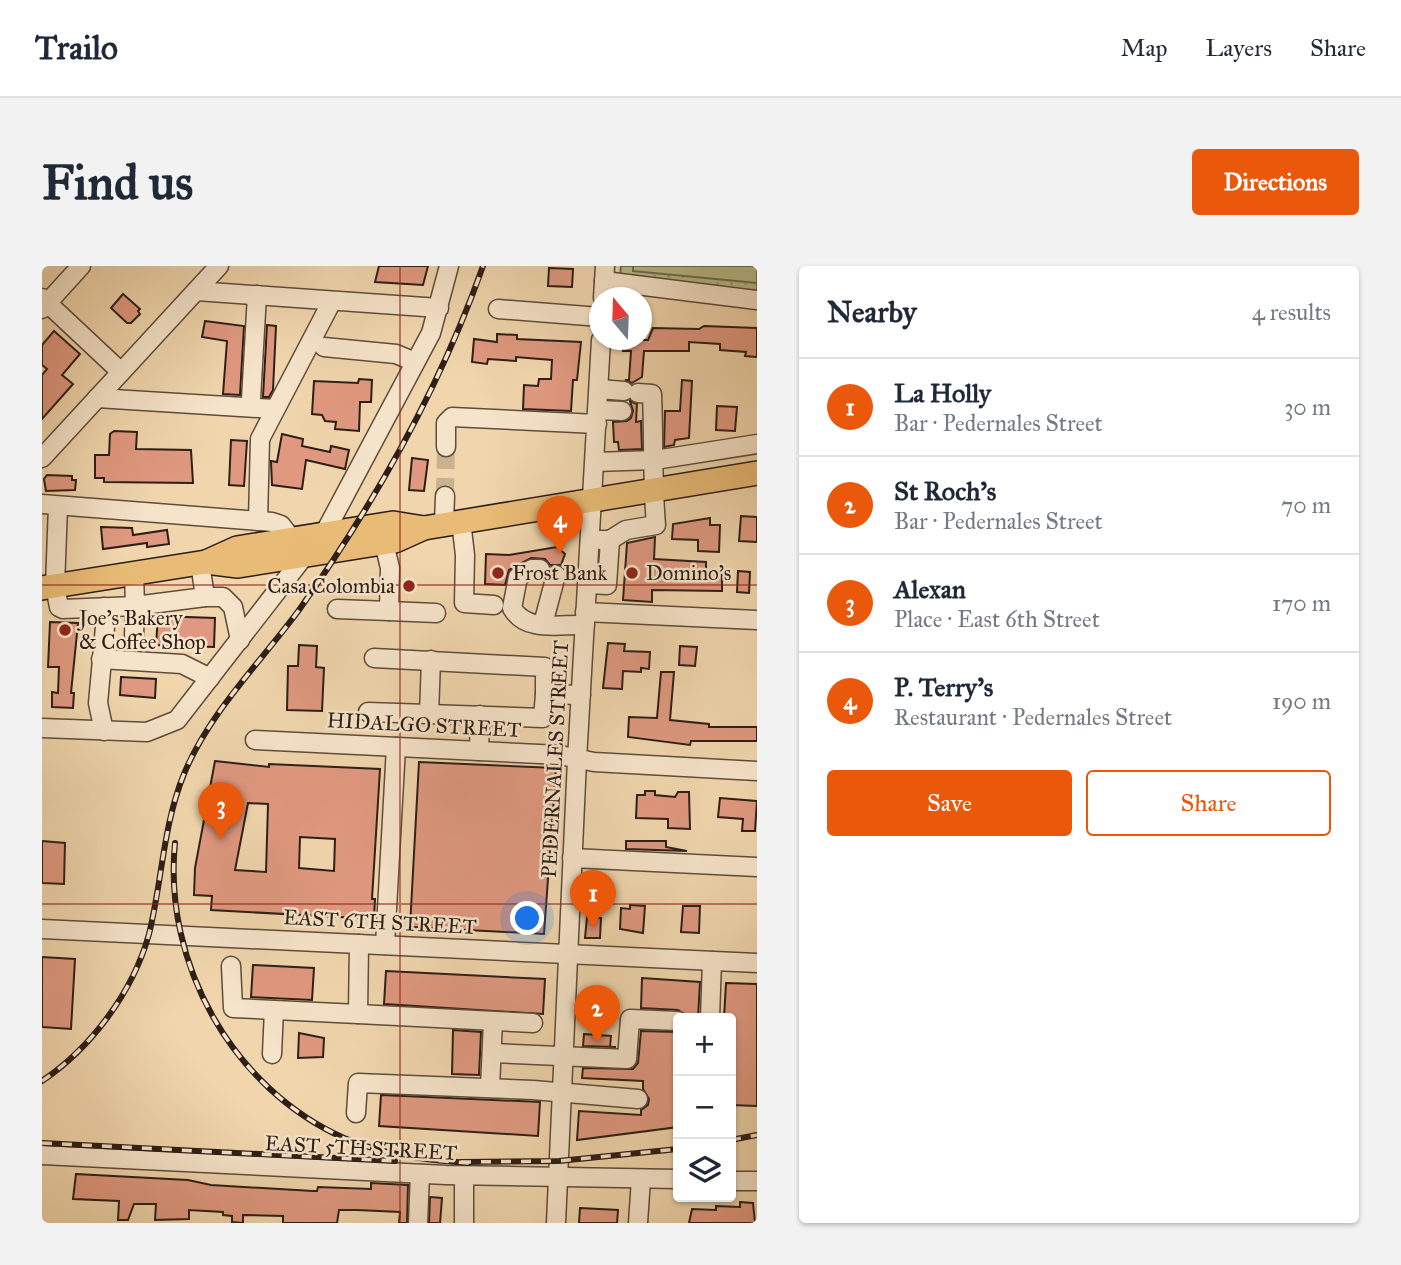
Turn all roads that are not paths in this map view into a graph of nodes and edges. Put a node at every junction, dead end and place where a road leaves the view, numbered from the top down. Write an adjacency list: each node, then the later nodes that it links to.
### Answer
1 (81, 266): 9 (street)
2 (219, 266): 5 (street)
3 (449, 266): 10 (street)
4 (604, 281): 7 (street)
5 (196, 291): 6 (street); 16 (street)
6 (257, 295): 8 (street); 19 (street)
7 (757, 300)
8 (332, 301): 10 (street); 20 (street)
9 (44, 303): 16 (street)
10 (439, 308): 15 (street)
11 (498, 309): 12 (street)
12 (589, 316)
13 (324, 347): 15 (street)
14 (600, 350): 17 (street, PEDERNALES STREET)
15 (415, 362): 37 (street)
16 (121, 372): 18 (street)
17 (598, 389): 21 (street); 22 (street, PEDERNALES STREET)
18 (97, 398): 20 (street); 26 (street)
19 (251, 399)
20 (274, 409): 35 (street)
21 (637, 411): 22 (street); 27 (street)
22 (597, 417): 24 (street); 28 (street, PEDERNALES STREET)
23 (755, 445): 25 (street); 29 (street)
24 (446, 447)
25 (685, 456): 27 (street); 30 (street)
26 (42, 458)
27 (655, 460): 28 (street); 31 (street)
28 (595, 463): 33 (street, PEDERNALES STREET)
29 (757, 473): 30 (main road)
30 (689, 484): 31 (main road)
31 (654, 489): 33 (main road); 39 (street)
32 (445, 496): 36 (street)
33 (593, 499): 36 (main road); 38 (street, PEDERNALES STREET)
34 (50, 505): 35 (street); 46 (street)
35 (258, 521): 41 (street)
36 (443, 524): 37 (main road); 40 (main road); 48 (street)
37 (324, 534): 41 (main road)
38 (591, 539): 39 (street); 45 (street, PEDERNALES STREET)
39 (610, 540): 45 (street)
40 (384, 543): 41 (main road); 52 (street)
41 (299, 547): 42 (main road); 58 (street)
42 (203, 562): 43 (main road); 47 (street)
43 (134, 573): 46 (main road); 49 (street)
44 (549, 574): 45 (street); 56 (street); 56 (street)
45 (588, 581): 54 (street, PEDERNALES STREET)
46 (49, 587): 50 (street)
47 (205, 597): 49 (street); 58 (street)
48 (494, 605)
49 (135, 606): 50 (street); 57 (street)
50 (104, 607): 60 (street)
51 (337, 609): 52 (street)
52 (389, 611): 53 (street)
53 (436, 613)
54 (585, 618): 55 (street); 56 (street); 64 (street, PEDERNALES STREET)
55 (757, 620)
56 (538, 625)
57 (134, 635)
58 (240, 640): 62 (street)
59 (374, 658): 61 (street)
60 (101, 659): 62 (street); 69 (street)
61 (431, 660): 63 (street); 66 (street)
62 (210, 678): 69 (street)
63 (545, 694): 64 (street); 67 (street)
64 (580, 695): 73 (street, PEDERNALES STREET)
65 (368, 712): 66 (street)
66 (429, 714): 67 (street)
67 (480, 715): 72 (street)
68 (42, 728): 69 (street)
69 (104, 731)
70 (255, 740): 71 (street, HIDALGO STREET)
71 (396, 747): 72 (street, HIDALGO STREET); 79 (street)
72 (479, 751): 73 (street, HIDALGO STREET)
73 (577, 760): 74 (street, HIDALGO STREET); 75 (street, PEDERNALES STREET)
74 (757, 771)
75 (572, 858): 76 (street); 80 (street, PEDERNALES STREET)
76 (757, 867)
77 (42, 929): 78 (street, EAST 6TH STREET)
78 (359, 944): 79 (street, EAST 6TH STREET); 86 (street)
79 (385, 945): 80 (street, EAST 6TH STREET)
80 (568, 954): 81 (street, EAST 6TH STREET); 92 (street, PEDERNALES STREET)
81 (712, 961): 82 (street, EAST 6TH STREET); 85 (street)
82 (757, 963)
83 (231, 966): 84 (street)
84 (274, 1010): 86 (street); 91 (street)
85 (710, 1013)
86 (358, 1014): 87 (street)
87 (493, 1021): 89 (street); 90 (street)
88 (673, 1021): 92 (street)
89 (533, 1023)
90 (492, 1053): 92 (street); 93 (street)
91 (272, 1054)
92 (564, 1057): 94 (street, PEDERNALES STREET)
93 (490, 1088): 94 (street); 96 (street)
94 (563, 1092): 95 (street); 100 (street, PEDERNALES STREET)
95 (638, 1099)
96 (356, 1114)
97 (42, 1155): 98 (street, EAST 5TH STREET)
98 (420, 1174): 99 (street, EAST 5TH STREET); 105 (street)
99 (464, 1176): 100 (street, EAST 5TH STREET); 106 (street)
100 (558, 1179): 101 (street, EAST 5TH STREET); 107 (street, PEDERNALES STREET)
101 (641, 1179): 102 (street, EAST 5TH STREET); 108 (street)
102 (673, 1180)
103 (736, 1181): 104 (street)
104 (757, 1181)
105 (418, 1223)
106 (464, 1223)
107 (556, 1223)
108 (638, 1223)

